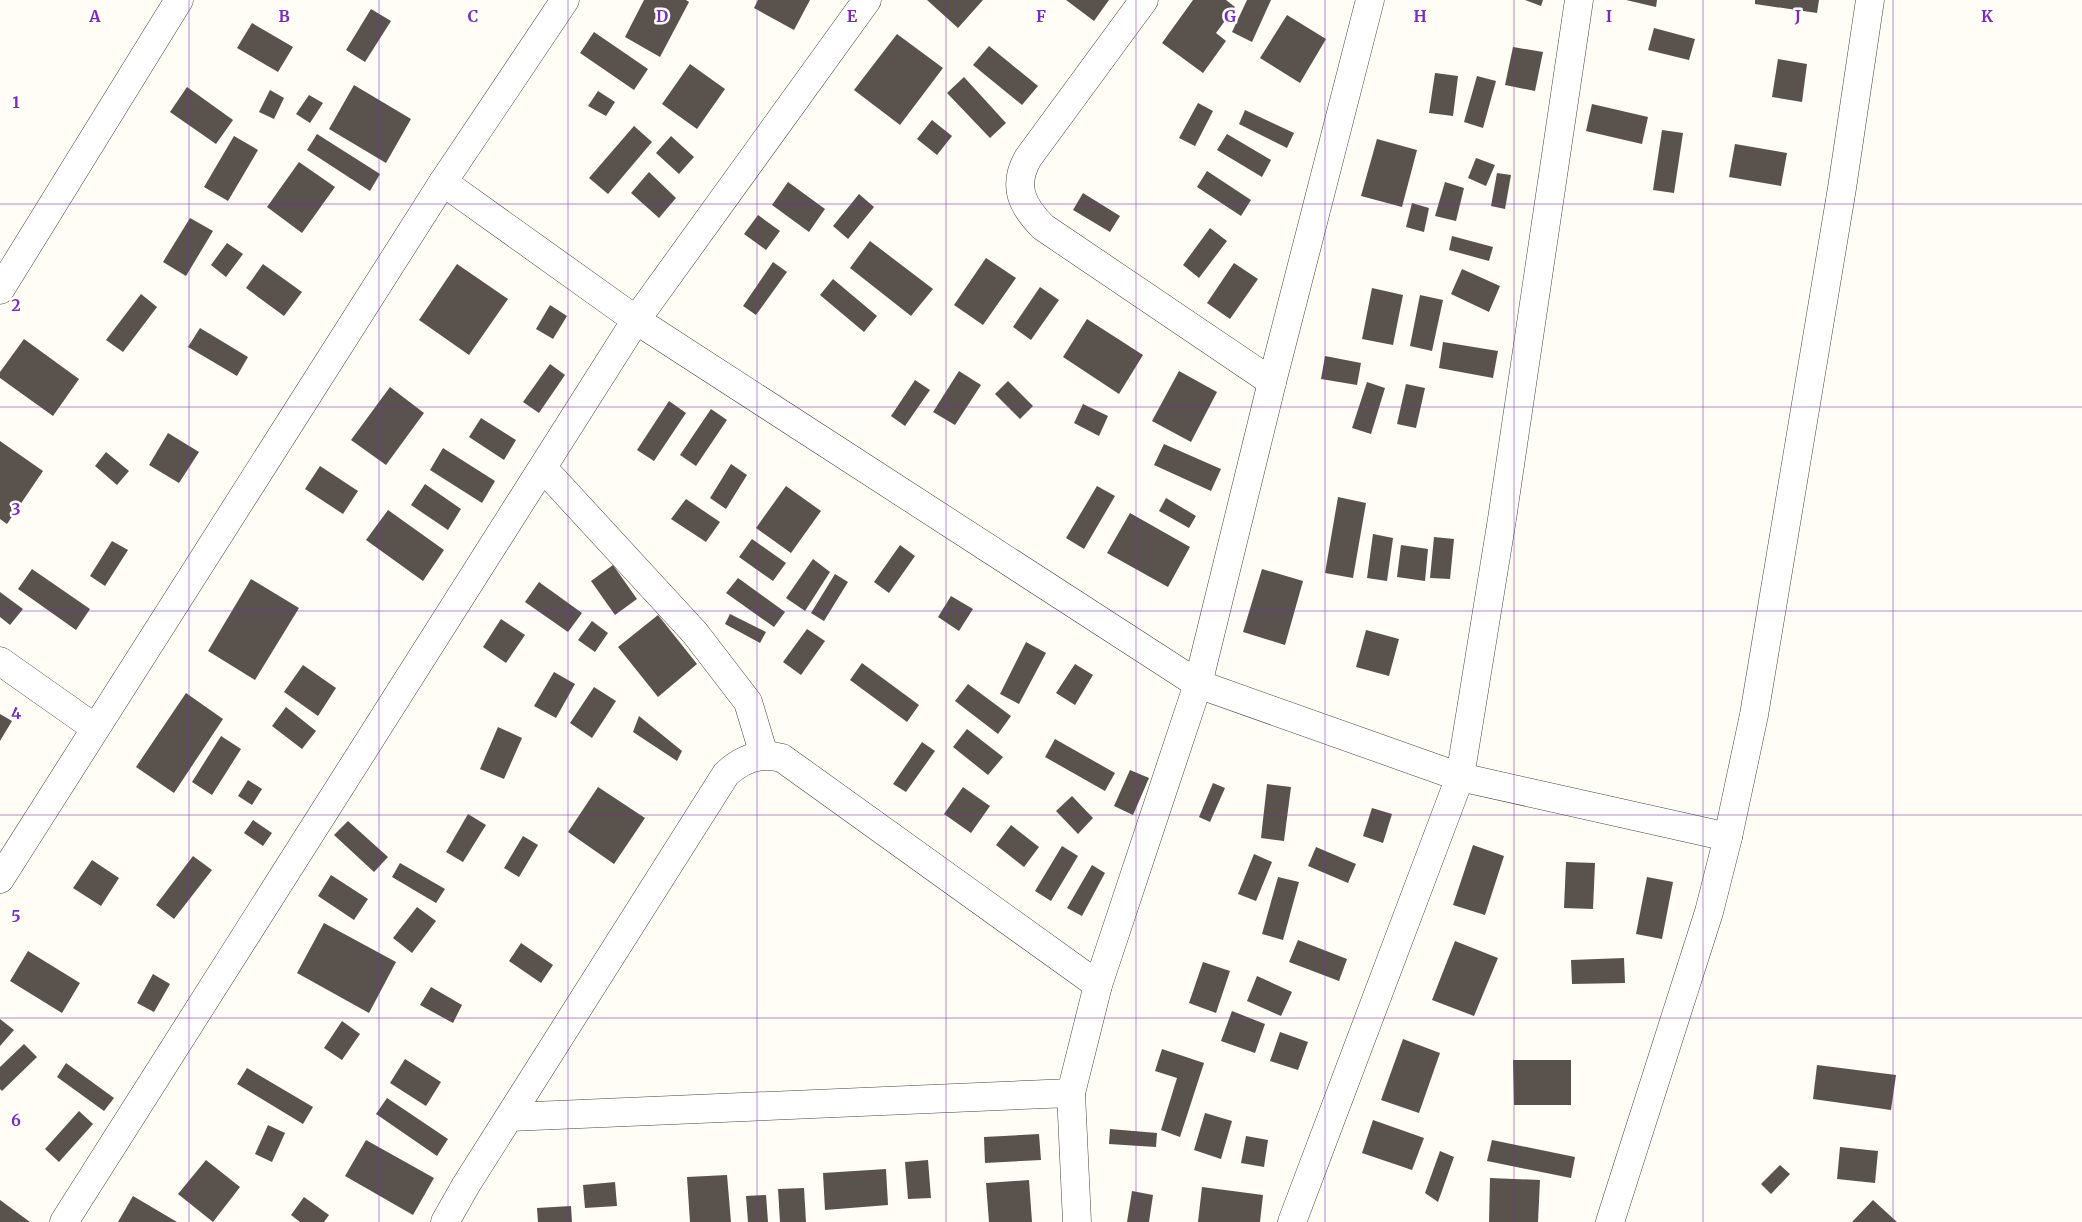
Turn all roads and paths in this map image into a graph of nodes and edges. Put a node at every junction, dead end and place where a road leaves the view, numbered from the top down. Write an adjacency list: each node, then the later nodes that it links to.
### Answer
1 (179, 0): 9 (street)
2 (565, 0): 8 (street)
3 (867, 0): 10 (street)
4 (1144, 0): 11 (street)
5 (1370, 0): 11 (street)
6 (1579, 0): 17 (street)
7 (1870, 0): 18 (street)
8 (443, 182): 10 (street); 15 (street)
9 (0, 290)
10 (636, 320): 12 (street); 14 (street)
11 (1272, 382): 14 (street)
12 (543, 468): 16 (street); 23 (street)
13 (0, 661): 15 (street)
14 (1198, 684): 17 (street); 20 (street)
15 (96, 728): 19 (street)
16 (764, 755): 20 (street); 22 (street)
17 (1460, 777): 18 (street); 26 (street)
18 (1728, 837): 27 (street)
19 (0, 879)
20 (1098, 985): 21 (street)
21 (1071, 1093): 22 (street); 25 (street)
22 (510, 1118): 24 (street)
23 (64, 1222)
24 (445, 1222)
25 (1077, 1222)
26 (1292, 1222)
27 (1610, 1222)

